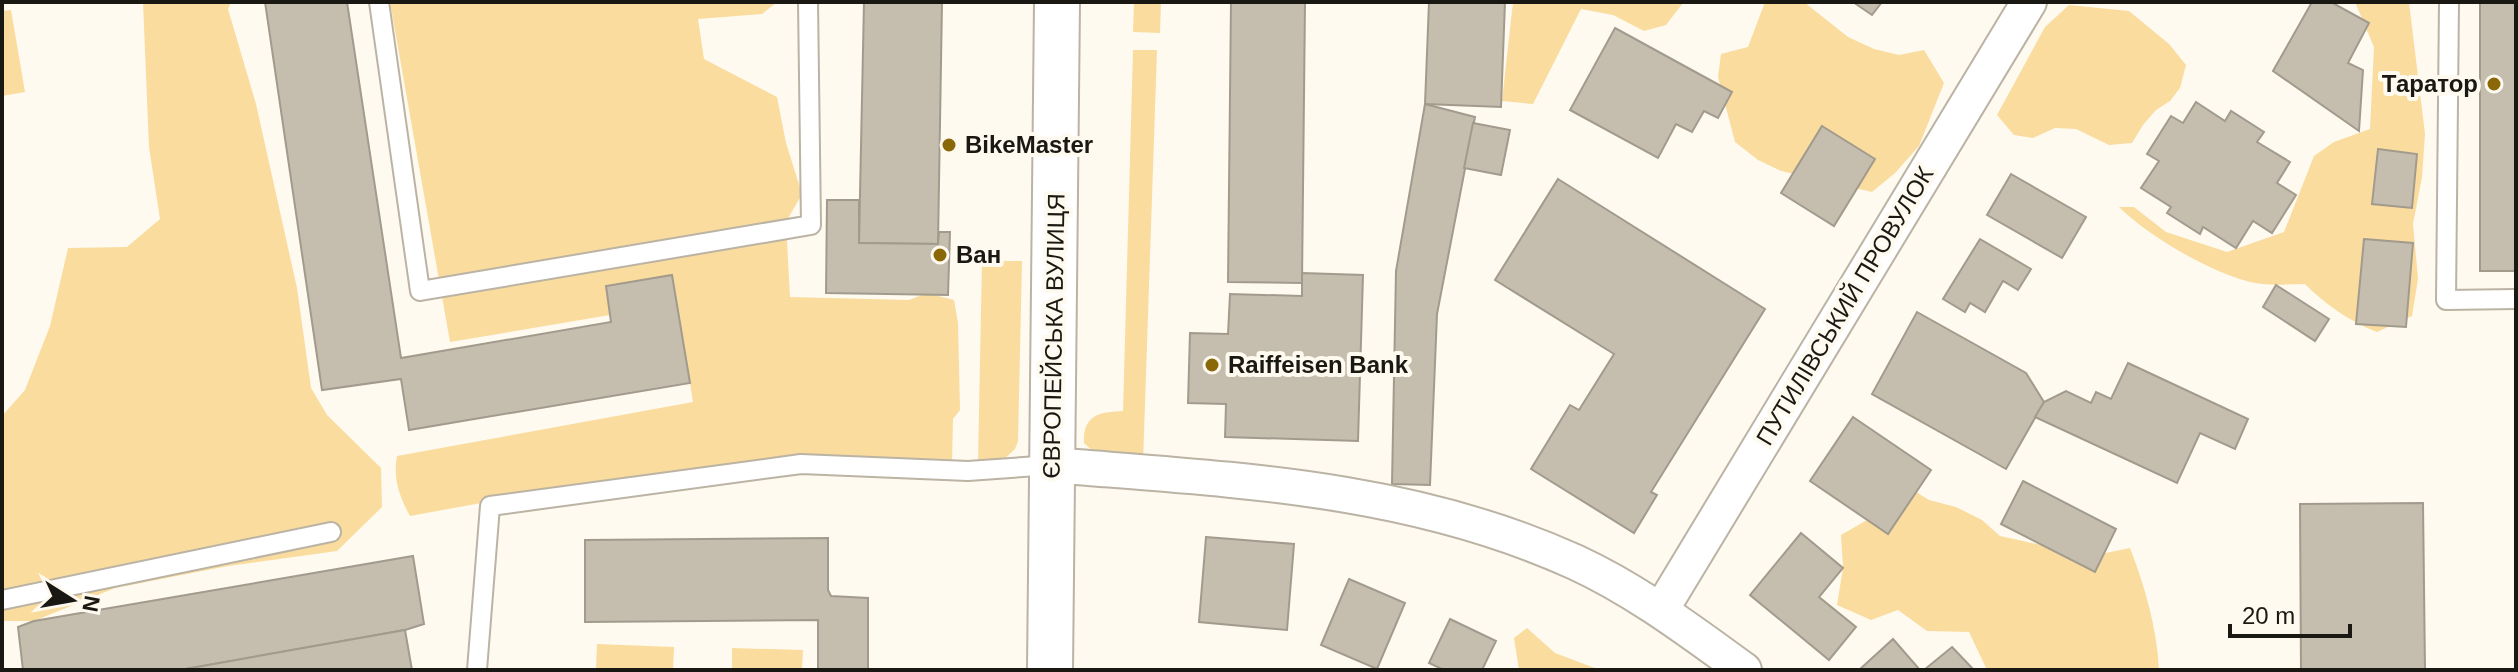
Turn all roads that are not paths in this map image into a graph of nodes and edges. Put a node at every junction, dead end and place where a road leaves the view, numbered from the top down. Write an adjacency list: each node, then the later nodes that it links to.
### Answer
1 (379, 2): 2 (lane)
2 (808, 2)
3 (1057, 2): 7 (main road, ЄВРОПЕЙСЬКА ВУЛИЦЯ)
4 (2029, 2): 10 (street, ПУТИЛІВСЬКИЙ ПРОВУЛОК)
5 (2449, 2): 6 (lane)
6 (2516, 299)
7 (1052, 465): 10 (street); 11 (lane); 12 (main road, ЄВРОПЕЙСЬКА ВУЛИЦЯ)
8 (331, 532): 9 (lane)
9 (2, 600)
10 (1661, 610): 13 (street)
11 (477, 670)
12 (1050, 670)
13 (1744, 670)

